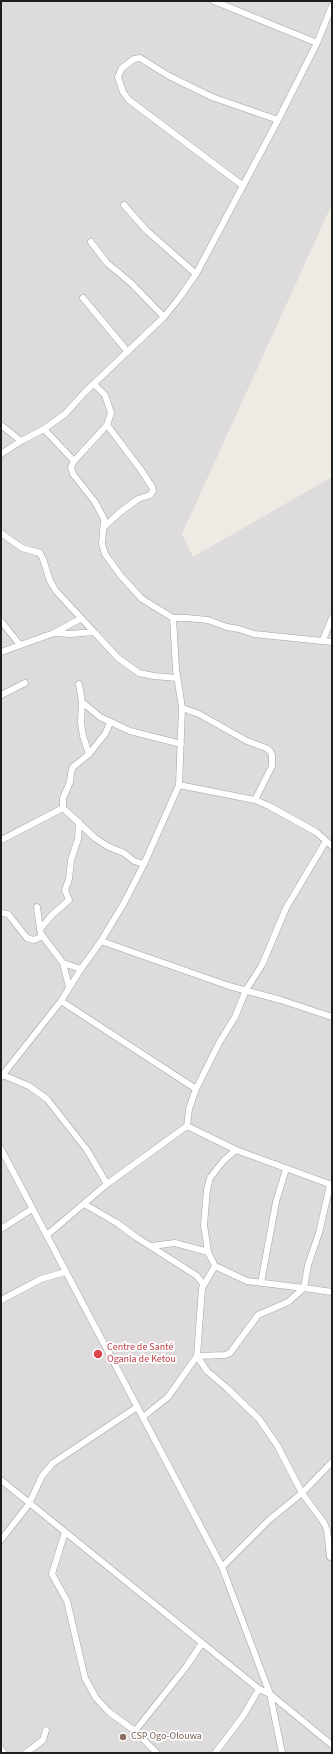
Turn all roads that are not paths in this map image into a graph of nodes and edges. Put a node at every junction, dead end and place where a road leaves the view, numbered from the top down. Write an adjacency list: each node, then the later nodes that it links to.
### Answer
1 (214, 1): 3 (street)
2 (332, 6): 3 (street)
3 (317, 42): 4 (street)
4 (278, 120): 5 (street); 5 (street)
5 (242, 185): 8 (street)
6 (124, 205): 8 (street)
7 (91, 242): 10 (street)
8 (196, 274): 10 (street)
9 (83, 298): 11 (street)
10 (164, 317): 11 (street)
11 (128, 352): 12 (street)
12 (94, 384): 14 (street); 15 (street)
13 (1, 425): 16 (street)
14 (107, 425): 18 (street); 19 (street)
15 (44, 429): 16 (street); 18 (street)
16 (21, 441): 17 (street)
17 (1, 454)
18 (74, 461): 19 (street)
19 (104, 527): 21 (street)
20 (1, 533): 23 (street)
21 (173, 618): 27 (street); 31 (street)
22 (332, 618): 27 (street)
23 (80, 619): 25 (street); 26 (street)
24 (1, 621): 29 (street)
25 (94, 632): 26 (street); 31 (street)
26 (54, 634): 29 (street)
27 (323, 640): 28 (street)
28 (332, 642)
29 (20, 645): 30 (street)
30 (1, 652)
31 (177, 678): 36 (street)
32 (25, 683): 34 (street)
33 (79, 684): 35 (street)
34 (1, 695)
35 (82, 702): 37 (street); 39 (street)
36 (182, 708): 38 (street); 41 (street)
37 (110, 723): 38 (street); 39 (street)
38 (181, 744): 40 (street)
39 (89, 754): 42 (street)
40 (178, 785): 41 (street); 47 (street)
41 (256, 800): 45 (street)
42 (63, 808): 43 (street); 44 (street)
43 (79, 822): 47 (street); 50 (street)
44 (1, 840)
45 (326, 841): 46 (street); 56 (street)
46 (332, 846)
47 (144, 864): 52 (street)
48 (37, 907): 50 (street)
49 (1, 913): 51 (street)
50 (40, 929): 51 (street)
51 (43, 936): 53 (street)
52 (101, 941): 54 (street); 56 (street)
53 (63, 963): 54 (street); 55 (street)
54 (80, 968): 55 (street)
55 (68, 987): 57 (street)
56 (246, 990): 58 (street); 60 (street)
57 (61, 1001): 59 (street); 60 (street)
58 (332, 1017)
59 (2, 1076): 65 (street)
60 (196, 1089): 61 (street)
61 (187, 1126): 63 (street); 65 (street)
62 (1, 1149): 68 (street)
63 (236, 1150): 64 (street); 72 (street)
64 (286, 1169): 66 (street); 75 (street)
65 (107, 1184): 67 (street)
66 (331, 1185): 77 (street)
67 (84, 1204): 70 (street); 71 (street)
68 (32, 1209): 69 (street); 70 (street)
69 (1, 1229)
70 (47, 1235): 74 (street)
71 (152, 1246): 72 (street); 76 (street)
72 (208, 1252): 73 (street)
73 (215, 1266): 75 (street); 76 (street)
74 (65, 1272): 79 (street); 81 (street)
75 (261, 1283): 77 (street)
76 (203, 1284): 80 (street)
77 (304, 1288): 78 (street); 80 (street)
78 (332, 1292)
79 (1, 1300)
80 (197, 1356): 82 (street); 85 (street)
81 (137, 1407): 82 (street); 86 (street)
82 (143, 1417): 90 (street)
83 (332, 1462): 85 (street)
84 (1, 1480): 86 (street)
85 (302, 1493): 89 (street); 90 (street)
86 (29, 1504): 87 (street); 88 (street)
87 (65, 1532): 91 (street); 95 (street)
88 (1, 1540)
89 (330, 1557)
90 (222, 1567): 93 (street)
91 (202, 1643): 92 (street); 95 (street)
92 (259, 1689): 93 (street); 101 (street)
93 (270, 1694): 96 (street); 102 (street)
94 (46, 1730): 99 (street)
95 (135, 1731): 100 (street)
96 (332, 1745)
97 (1, 1749): 98 (street)
98 (4, 1753)
99 (26, 1753)
100 (157, 1753)
101 (215, 1753)
102 (282, 1753)

